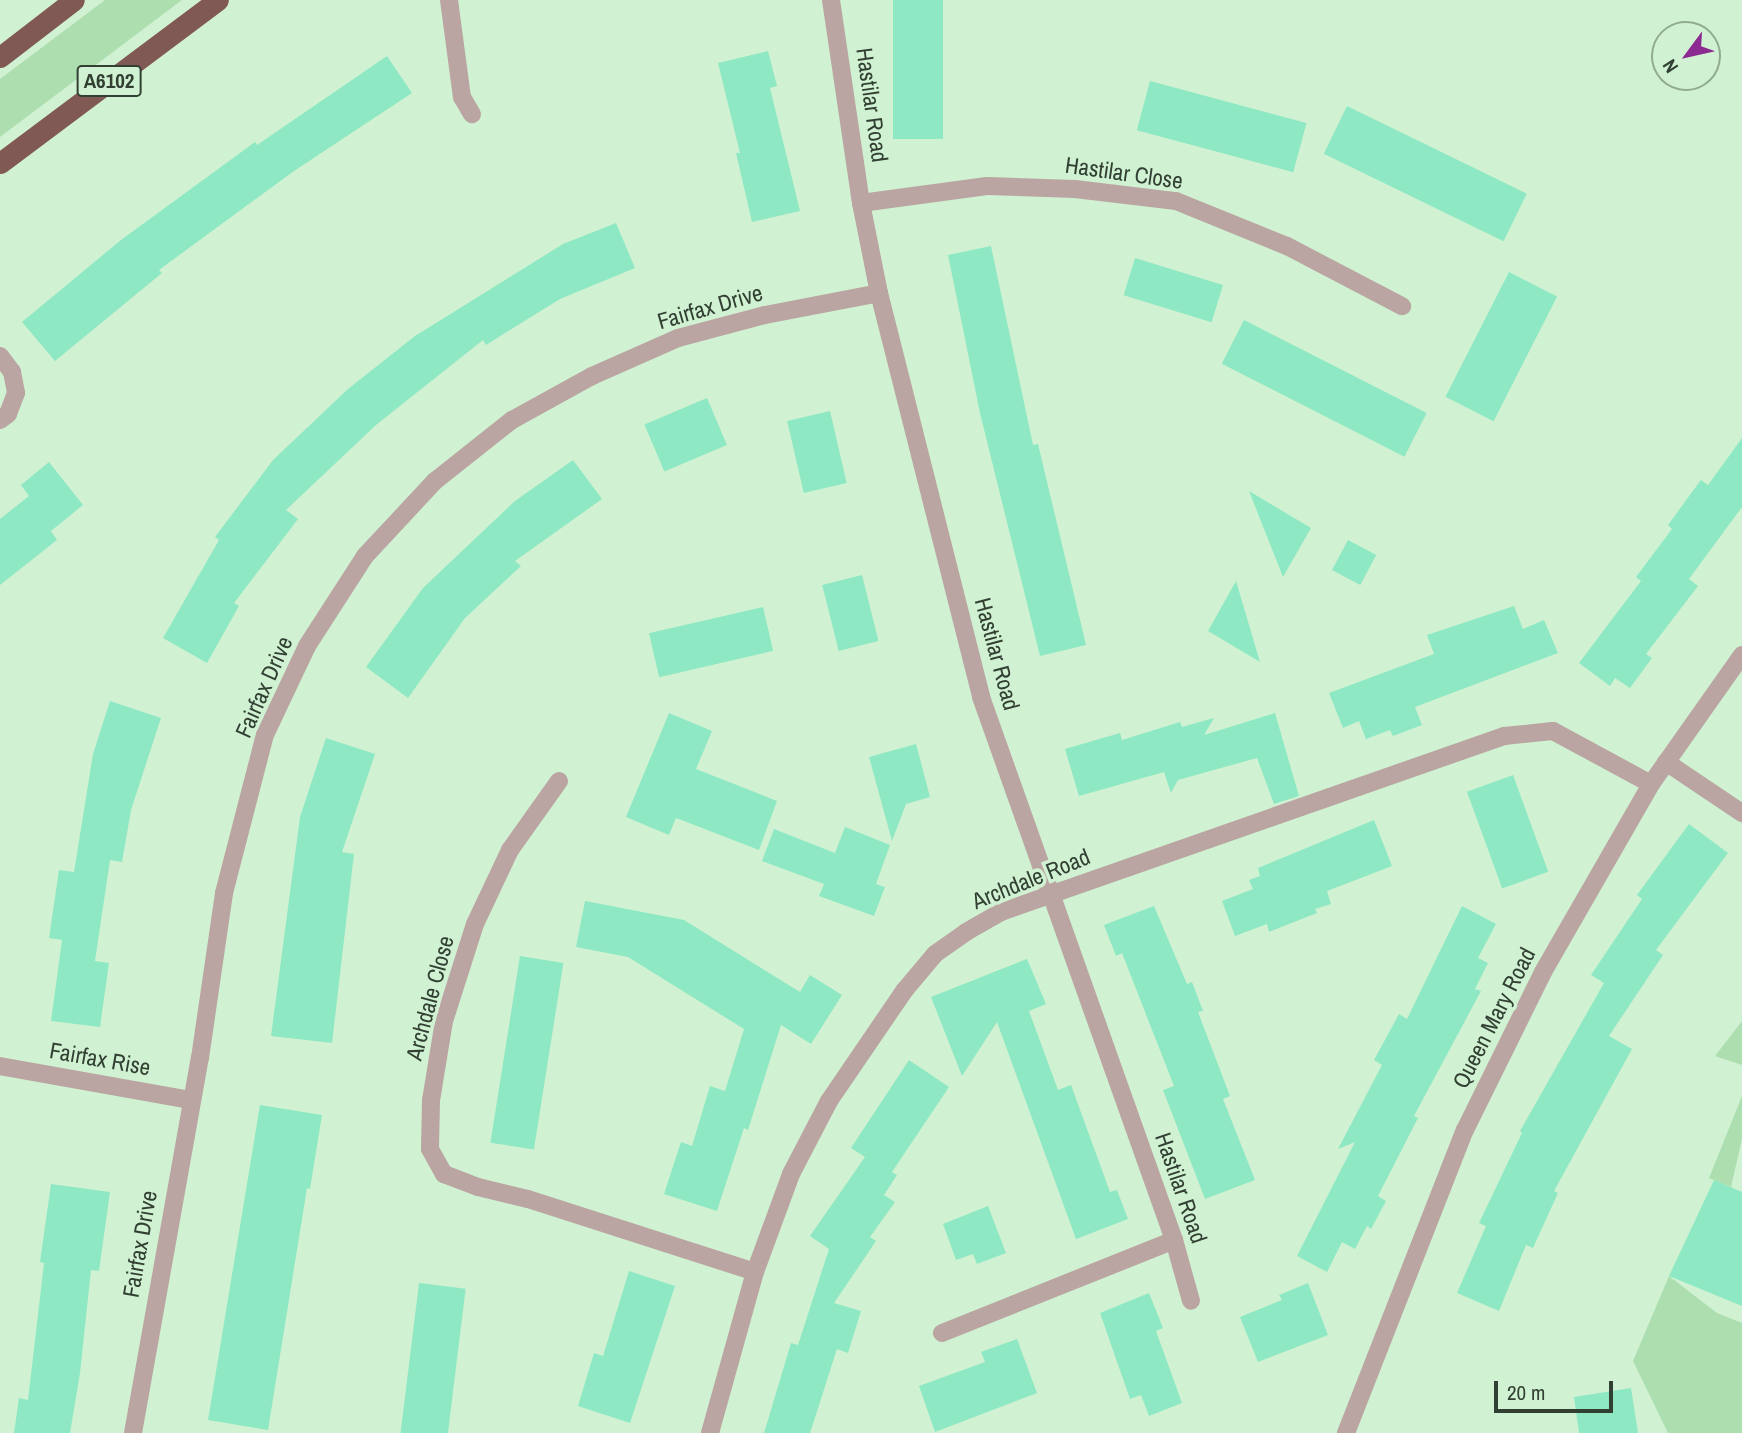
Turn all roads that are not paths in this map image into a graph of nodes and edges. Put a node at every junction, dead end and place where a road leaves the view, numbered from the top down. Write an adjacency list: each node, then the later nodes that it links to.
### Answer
1 (74, 0): 5 (highway)
2 (218, 0): 7 (highway, A6102)
3 (449, 0): 6 (street)
4 (831, 0): 8 (street, Hastilar Road)
5 (0, 57)
6 (471, 114)
7 (0, 163)
8 (861, 203): 9 (street, Hastilar Road); 10 (street, Hastilar Close)
9 (879, 293): 18 (street, Hastilar Road); 20 (street, Fairfax Drive)
10 (1402, 306)
11 (0, 356): 12 (street)
12 (0, 420)
13 (1742, 655): 14 (street, Queen Mary Road)
14 (1666, 762): 16 (street, Queen Mary Road); 17 (street)
15 (559, 781): 22 (street, Archdale Close)
16 (1651, 784): 18 (street, Archdale Road); 27 (street, Queen Mary Road)
17 (1742, 813)
18 (1050, 895): 21 (street, Hastilar Road); 22 (street, Archdale Road)
19 (0, 1066): 20 (street, Fairfax Rise)
20 (191, 1100): 25 (street, Fairfax Drive)
21 (1174, 1240): 23 (street, Hastilar Road); 24 (street)
22 (755, 1272): 26 (street, Archdale Road)
23 (1191, 1301)
24 (942, 1333)
25 (133, 1433)
26 (710, 1433)
27 (1346, 1433)

